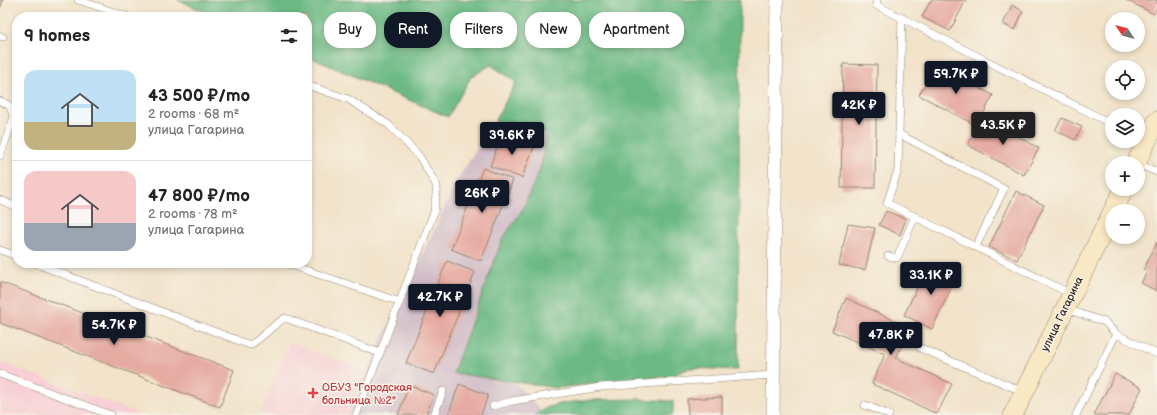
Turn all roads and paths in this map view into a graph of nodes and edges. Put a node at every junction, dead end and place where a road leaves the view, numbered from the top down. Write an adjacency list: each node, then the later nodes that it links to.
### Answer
1 (78, 0): 4 (lane)
2 (777, 0): 34 (street)
3 (877, 0): 5 (lane)
4 (114, 12)
5 (902, 18): 9 (lane); 12 (lane)
6 (312, 87): 28 (lane)
7 (0, 100): 8 (lane)
8 (12, 112)
9 (1105, 120)
10 (1157, 121): 13 (main road)
11 (12, 123): 14 (lane)
12 (899, 134): 19 (lane); 21 (lane)
13 (1145, 136)
14 (0, 156)
15 (1145, 167): 16 (lane)
16 (1157, 172)
17 (0, 200): 18 (lane)
18 (12, 205)
19 (915, 216): 21 (lane); 24 (lane)
20 (1105, 226): 27 (main road, улица Гагарина)
21 (976, 246): 27 (lane)
22 (0, 250): 23 (lane)
23 (12, 254)
24 (888, 256)
25 (47, 268): 31 (lane)
26 (300, 268): 28 (lane)
27 (1069, 301): 29 (lane); 36 (main road, улица Гагарина)
28 (400, 302): 31 (lane)
29 (1116, 334): 32 (lane); 46 (lane)
30 (920, 348): 36 (lane)
31 (380, 353): 41 (lane)
32 (1157, 354)
33 (0, 374): 40 (lane)
34 (773, 376): 38 (lane); 43 (street)
35 (443, 391): 42 (lane)
36 (1024, 392): 45 (main road, улица Гагарина)
37 (865, 405): 39 (lane)
38 (493, 406)
39 (878, 413): 44 (lane)
40 (111, 415)
41 (356, 415)
42 (434, 415)
43 (773, 415)
44 (889, 415)
45 (1013, 415)
46 (1076, 415)

